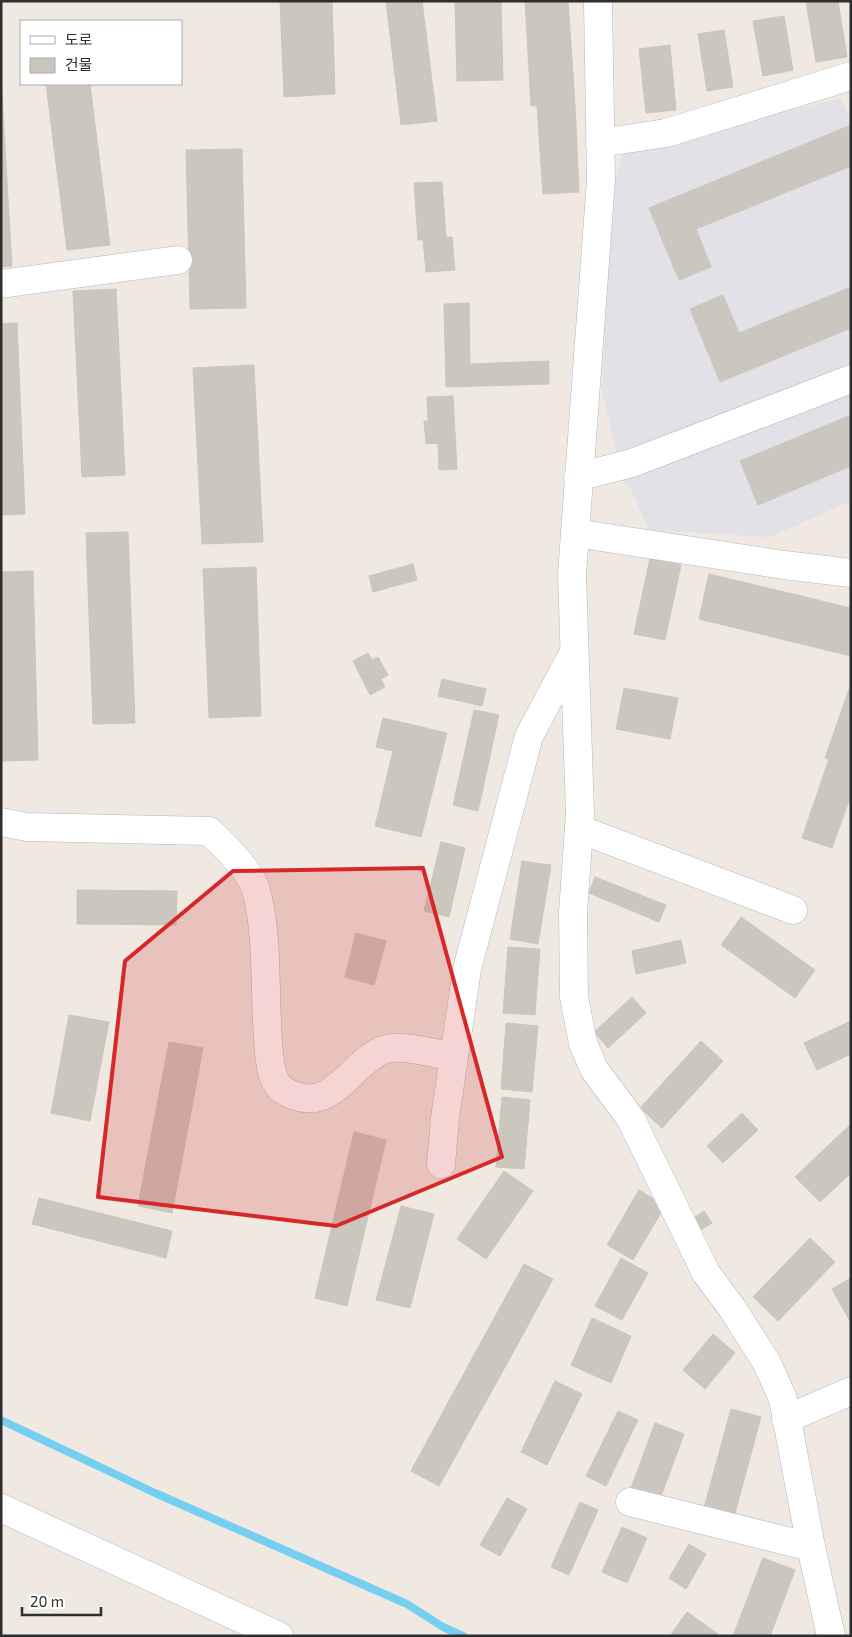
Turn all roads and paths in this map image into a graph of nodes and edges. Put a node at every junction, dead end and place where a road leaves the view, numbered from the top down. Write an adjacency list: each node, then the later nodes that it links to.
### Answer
1 (598, 1): 3 (street)
2 (851, 76): 3 (street)
3 (600, 143): 7 (street)
4 (178, 260): 5 (street)
5 (1, 284)
6 (851, 379): 7 (street)
7 (578, 477): 8 (street)
8 (575, 534): 9 (street); 10 (street)
9 (851, 573)
10 (574, 651): 12 (street); 14 (street)
11 (1, 822): 14 (street)
12 (579, 829): 13 (street); 17 (street)
13 (793, 910)
14 (454, 1057): 15 (street)
15 (441, 1164)
16 (851, 1391): 17 (street)
17 (786, 1419): 20 (street)
18 (630, 1502): 20 (street)
19 (1, 1508): 21 (street)
20 (811, 1547): 22 (street)
21 (278, 1636)
22 (831, 1636)

